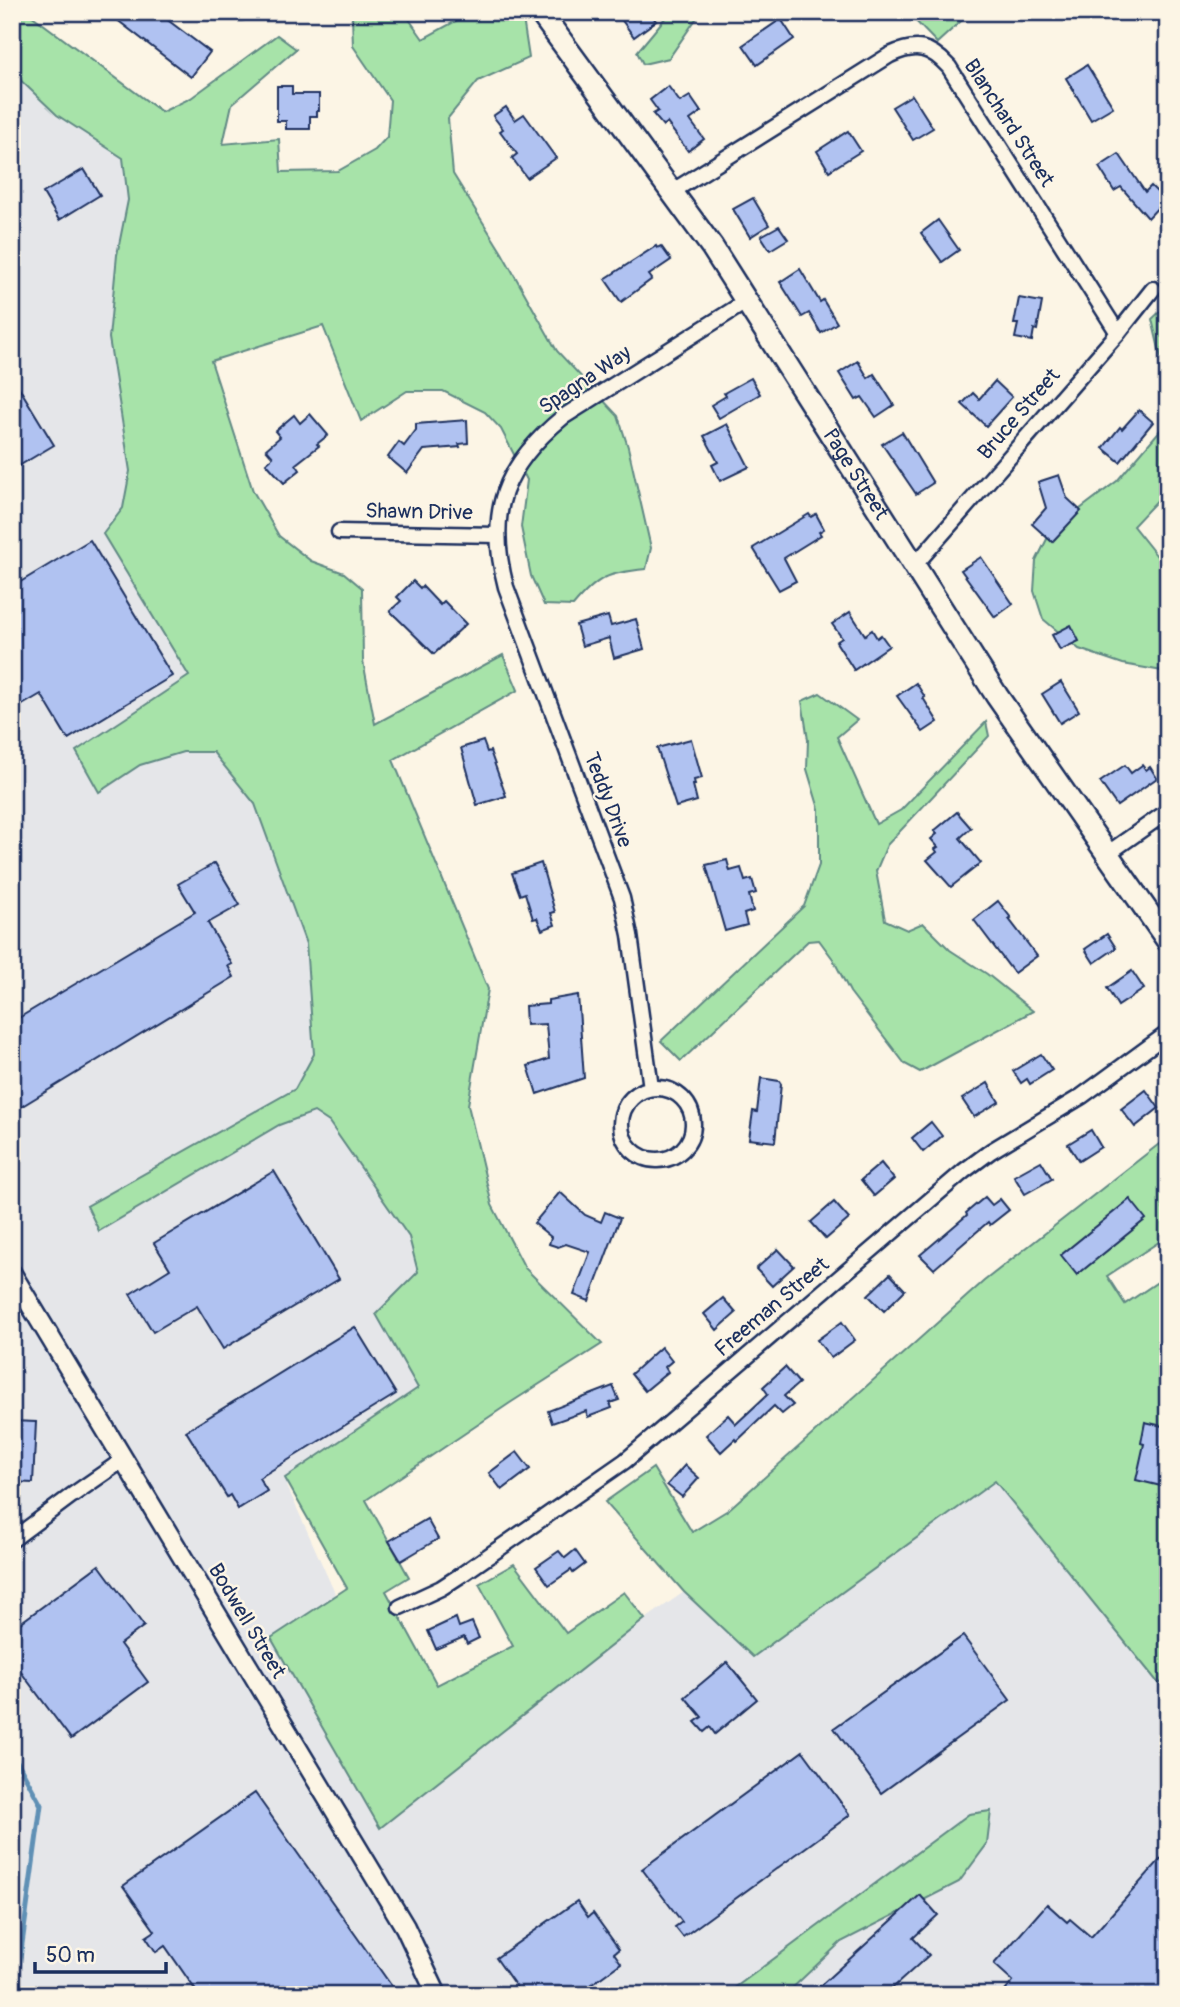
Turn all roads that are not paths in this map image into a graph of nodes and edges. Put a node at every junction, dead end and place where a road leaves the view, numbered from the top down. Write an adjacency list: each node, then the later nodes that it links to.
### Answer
1 (235, 12): 2 (street)
2 (242, 12)
3 (540, 12): 4 (main road, Page Street)
4 (673, 191): 6 (main road, Page Street); 7 (street, Blanchard Street)
5 (1153, 289): 7 (street, Bruce Street)
6 (747, 301): 9 (street, Spagna Way); 10 (main road, Page Street)
7 (1118, 332): 10 (street, Bruce Street)
8 (339, 532): 9 (street, Shawn Drive)
9 (497, 535): 15 (street, Teddy Drive)
10 (915, 565): 12 (main road, Page Street)
11 (1168, 811): 12 (street)
12 (1107, 854): 13 (main road, Page Street)
13 (1168, 941)
14 (1168, 1033): 19 (street, Freeman Street)
15 (651, 1088): 15 (street)
16 (12, 1274): 17 (street, Bodwell Street)
17 (123, 1461): 18 (street); 20 (street, Bodwell Street)
18 (12, 1540)
19 (400, 1607)
20 (437, 1995)

